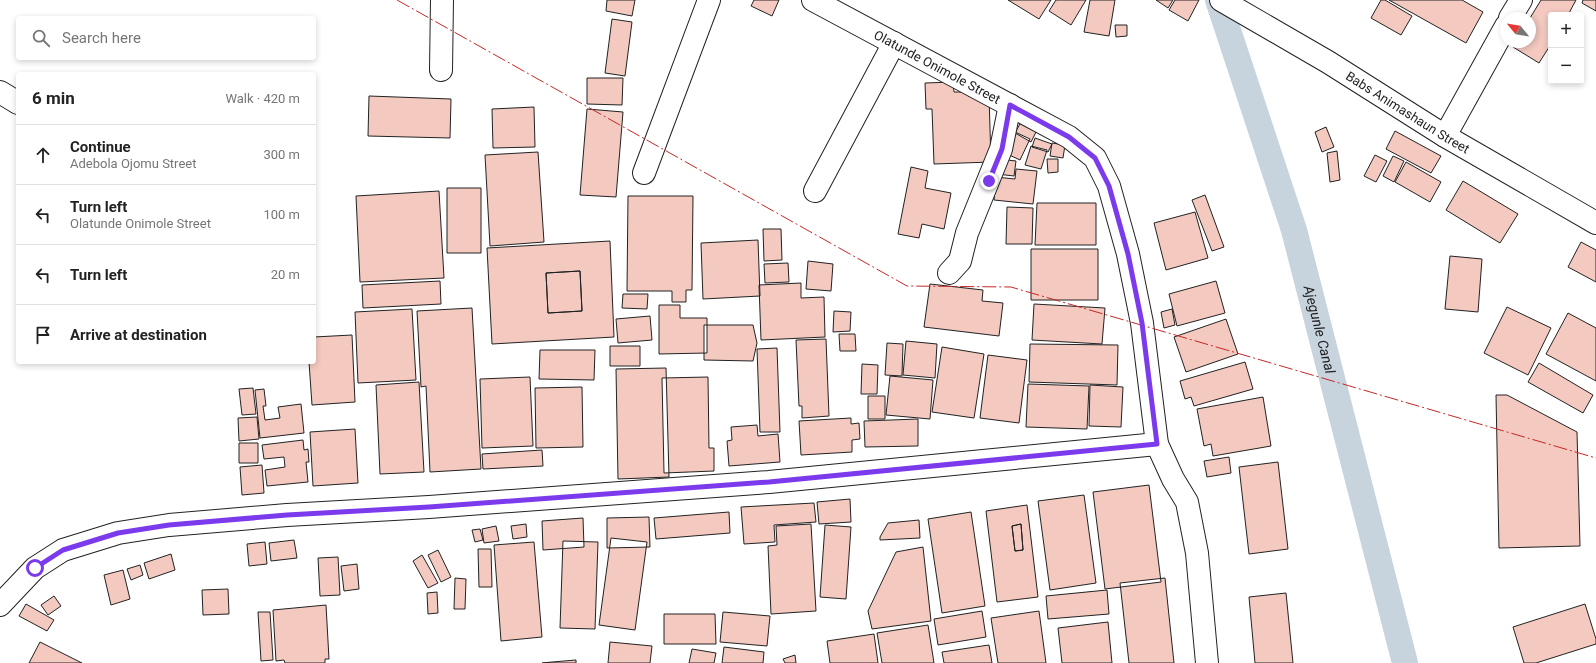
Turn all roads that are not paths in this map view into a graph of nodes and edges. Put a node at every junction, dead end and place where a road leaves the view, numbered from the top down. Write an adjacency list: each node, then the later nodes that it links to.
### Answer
1 (442, 0): 9 (street)
2 (709, 0): 14 (street)
3 (813, 0): 8 (street, Olatunde Onimole Street)
4 (1221, 0): 13 (street, Babs Animashaun Street)
5 (1521, 0): 6 (street)
6 (1514, 12)
7 (1500, 37): 13 (street)
8 (894, 43): 12 (street, Olatunde Onimole Street); 15 (street)
9 (441, 70)
10 (0, 92): 11 (street)
11 (16, 102)
12 (1010, 105): 17 (street); 18 (street, Olatunde Onimole Street)
13 (1445, 136): 16 (street, Babs Animashaun Street)
14 (644, 173)
15 (815, 192)
16 (1596, 223)
17 (949, 273)
18 (1157, 444): 19 (street); 20 (street, Olatunde Onimole Street)
19 (0, 605)
20 (1207, 663)

